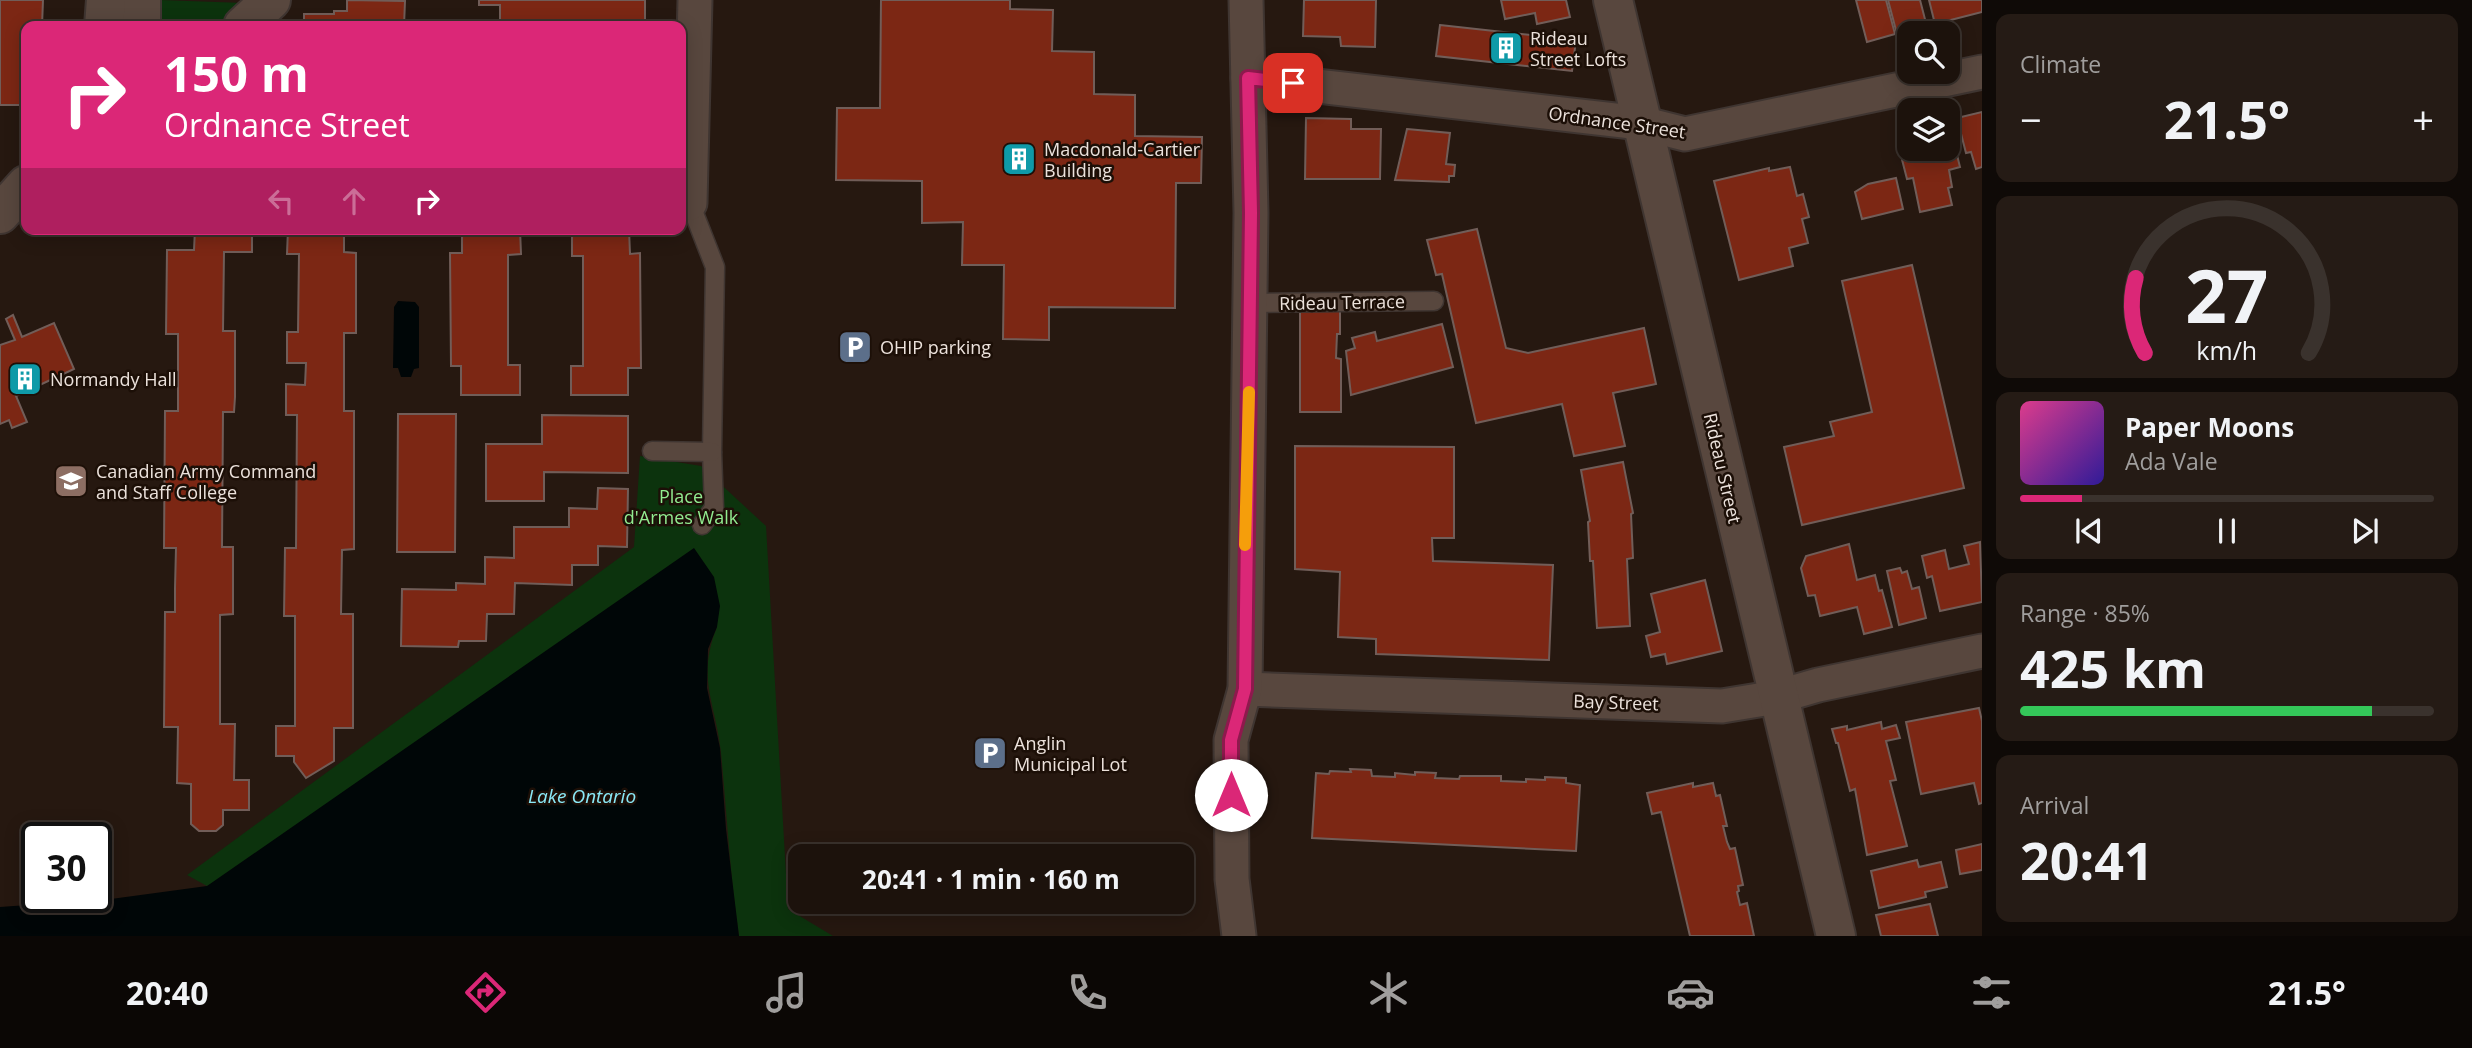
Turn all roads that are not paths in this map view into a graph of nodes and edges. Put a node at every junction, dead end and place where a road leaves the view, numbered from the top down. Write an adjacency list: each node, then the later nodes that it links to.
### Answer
1 (106, 0): 7 (street)
2 (141, 0): 8 (street)
3 (271, 0): 9 (street)
4 (695, 0): 14 (street)
5 (1246, 0): 11 (street)
6 (1613, 0): 12 (street, Rideau Street)
7 (104, 21)
8 (141, 21)
9 (248, 21)
10 (1982, 72): 12 (street, Ordnance Street)
11 (1248, 78): 12 (street, Ordnance Street); 19 (street)
12 (1641, 123): 25 (street, Rideau Street)
13 (21, 191): 15 (street)
14 (690, 203): 21 (lane)
15 (0, 214)
16 (21, 220): 17 (street)
17 (0, 230)
18 (1434, 301): 19 (lane, Rideau Terrace)
19 (1251, 303): 24 (street)
20 (652, 451): 21 (lane)
21 (712, 452): 22 (lane)
22 (702, 525)
23 (1982, 650): 25 (street, Bay Street)
24 (1245, 689): 25 (street, Bay Street); 26 (street)
25 (1777, 696): 27 (street, Rideau Street)
26 (1239, 936)
27 (1836, 936)

